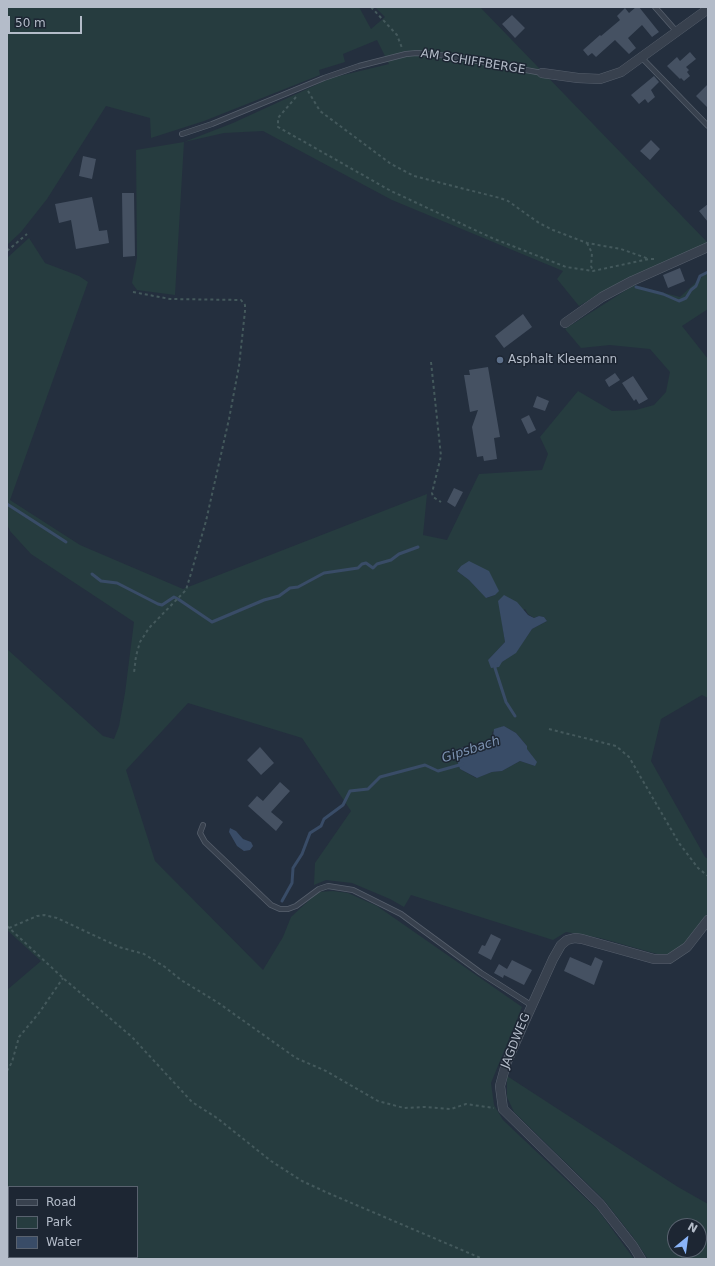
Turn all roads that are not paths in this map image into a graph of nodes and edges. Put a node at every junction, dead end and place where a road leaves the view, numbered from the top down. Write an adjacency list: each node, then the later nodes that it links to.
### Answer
1 (655, 7): 3 (lane)
2 (708, 9): 3 (street, AM SCHIFFBERGE)
3 (677, 32): 4 (street, AM SCHIFFBERGE)
4 (642, 58): 5 (street, AM SCHIFFBERGE); 6 (lane)
5 (542, 73): 7 (lane, AM SCHIFFBERGE)
6 (708, 126)
7 (182, 134)
8 (708, 248): 9 (street)
9 (565, 323)
10 (203, 825): 12 (lane)
11 (708, 920): 12 (street, JAGDWEG)
12 (531, 1006): 13 (street, JAGDWEG)
13 (641, 1259)

